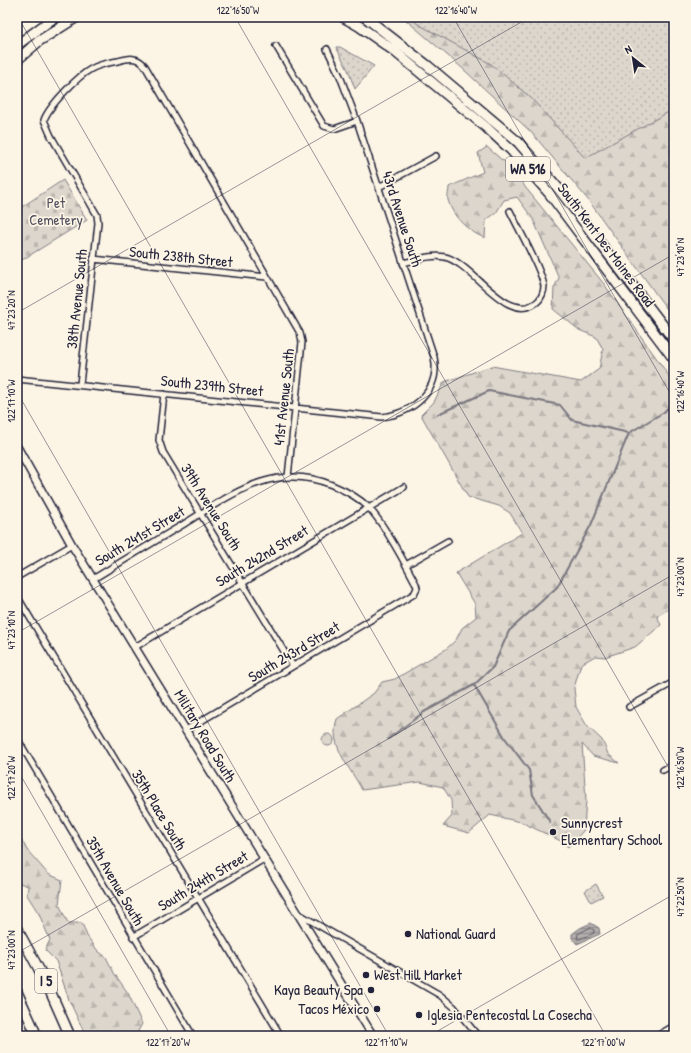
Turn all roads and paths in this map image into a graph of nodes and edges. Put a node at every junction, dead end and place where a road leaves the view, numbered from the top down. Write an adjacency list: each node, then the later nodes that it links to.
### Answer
1 (55, 17): 5 (highway)
2 (77, 17): 9 (highway)
3 (343, 17): 18 (highway, South Kent Des Moines Road / WA 516)
4 (365, 17): 17 (highway, South Kent Des Moines Road / WA 516)
5 (17, 46)
6 (276, 46): 10 (street)
7 (327, 49): 10 (street, 43rd Avenue South)
8 (134, 58): 14 (street, 38th Avenue South); 16 (street, 41st Avenue South)
9 (17, 60)
10 (357, 121): 12 (street, 43rd Avenue South)
11 (436, 156): 12 (street)
12 (380, 187): 15 (street, 43rd Avenue South)
13 (510, 211): 15 (street)
14 (93, 259): 16 (street, South 238th Street); 20 (street, 38th Avenue South)
15 (403, 263): 22 (street, 43rd Avenue South)
16 (267, 277): 23 (street, 41st Avenue South)
17 (674, 340)
18 (674, 359)
19 (17, 379): 20 (street, South 239th Street)
20 (80, 384): 21 (street, South 239th Street)
21 (164, 394): 23 (street, South 239th Street); 28 (street, 39th Avenue South)
22 (423, 398): 23 (street, South 239th Street)
23 (295, 406): 25 (street, 41st Avenue South)
24 (17, 447): 30 (main road, Military Road South)
25 (288, 477): 27 (street); 28 (street, South 241st Street)
26 (404, 487): 27 (street, South 242nd Street)
27 (368, 507): 31 (street); 34 (street, South 242nd Street)
28 (201, 513): 33 (street, South 241st Street); 34 (street, 39th Avenue South)
29 (448, 541): 31 (street)
30 (72, 545): 32 (street); 33 (main road, Military Road South)
31 (406, 565): 37 (street, South 243rd Street)
32 (17, 577)
33 (93, 579): 36 (main road, Military Road South)
34 (242, 582): 36 (street, South 242nd Street); 37 (street, 39th Avenue South)
35 (17, 596): 45 (street, 35th Place South)
36 (134, 647): 40 (main road, Military Road South)
37 (293, 666): 40 (street, South 243rd Street)
38 (674, 682): 39 (street)
39 (629, 707)
40 (186, 730): 44 (main road, Military Road South)
41 (17, 738): 48 (street, 35th Avenue South)
42 (674, 764): 43 (street)
43 (663, 770)
44 (264, 859): 45 (street, South 244th Street); 46 (main road, Military Road South)
45 (198, 898): 48 (street, South 244th Street); 54 (street, 35th Place South)
46 (298, 914): 55 (main road, Military Road South); 56 (street)
47 (17, 929): 52 (highway, I 5)
48 (133, 937): 53 (street, 35th Avenue South)
49 (17, 992): 51 (highway, I 5)
50 (674, 1026): 57 (street)
51 (37, 1036)
52 (70, 1036)
53 (193, 1036)
54 (281, 1036)
55 (373, 1036)
56 (478, 1036)
57 (657, 1036)

